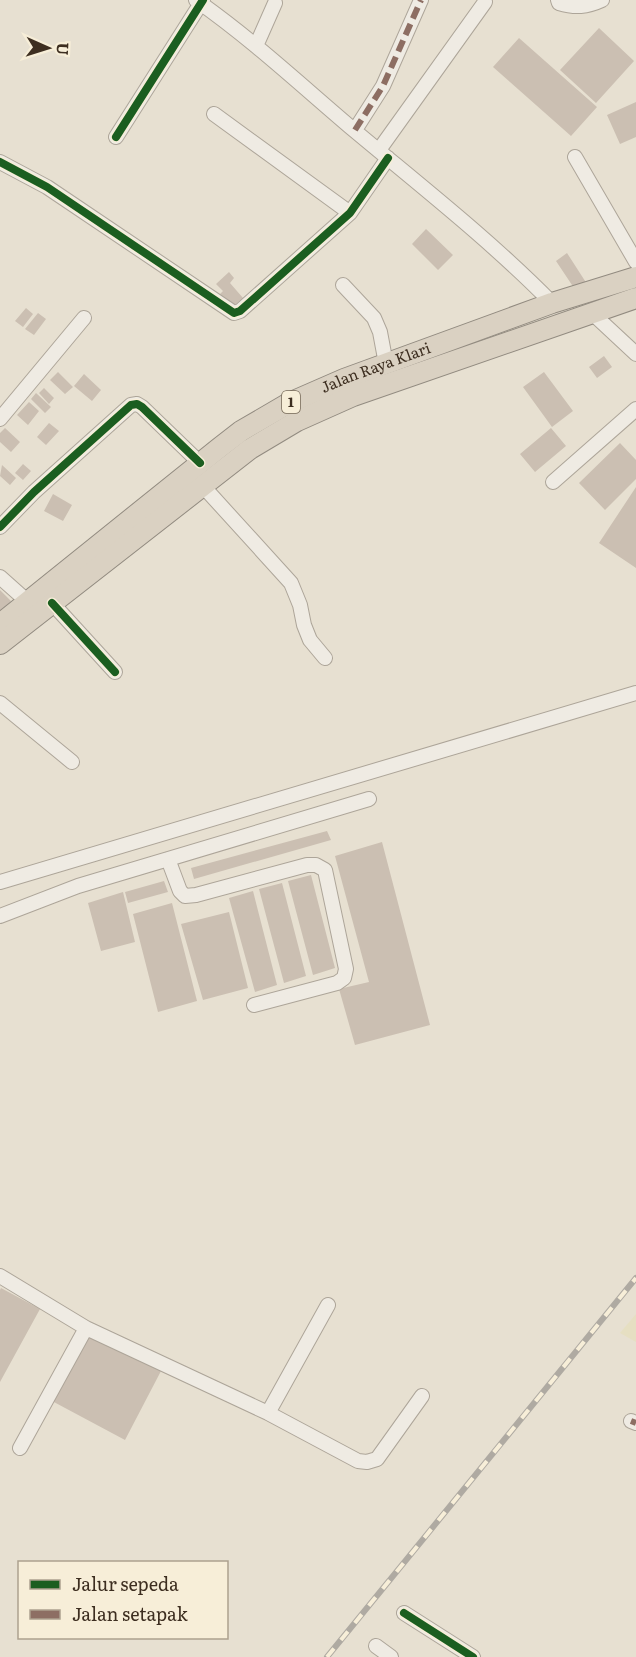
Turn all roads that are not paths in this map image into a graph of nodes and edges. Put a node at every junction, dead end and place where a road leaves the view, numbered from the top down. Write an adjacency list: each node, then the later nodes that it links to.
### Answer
1 (421, 0): 9 (street)
2 (558, 0): 3 (street)
3 (602, 0)
4 (200, 1): 7 (street); 10 (street)
5 (485, 2): 11 (street)
6 (274, 3): 7 (street)
7 (256, 46): 9 (street)
8 (214, 114): 14 (street)
9 (354, 130): 11 (street)
10 (116, 138)
11 (384, 154): 14 (street); 19 (street)
12 (575, 157): 15 (street)
13 (0, 162): 14 (street)
14 (350, 213)
15 (636, 262)
16 (636, 277): 19 (highway, Jalan Raya Klari / 1)
17 (343, 285): 23 (street)
18 (636, 298): 20 (highway, Jalan Raya Klari / 1)
19 (552, 303): 23 (highway, Jalan Raya Klari / 1)
20 (592, 313): 22 (street); 28 (highway, Jalan Raya Klari / 1)
21 (84, 318): 25 (street)
22 (636, 354)
23 (386, 364): 26 (highway, Jalan Raya Klari / 1)
24 (636, 409): 27 (street)
25 (0, 419)
26 (200, 463): 29 (street); 31 (highway, Jalan Raya Klari / 1)
27 (553, 482)
28 (202, 485): 32 (highway, Jalan Raya Klari / 1); 35 (street)
29 (0, 527)
30 (0, 577): 31 (street)
31 (28, 602): 33 (highway, Jalan Raya Klari / 1)
32 (52, 603): 34 (highway, Jalan Raya Klari / 1); 36 (street)
33 (0, 624)
34 (0, 644)
35 (325, 658)
36 (115, 672)
37 (636, 693): 42 (street)
38 (0, 703): 39 (street)
39 (72, 762)
40 (369, 799): 41 (street)
41 (168, 859): 43 (street); 44 (street)
42 (0, 882)
43 (0, 916)
44 (254, 1005)
45 (0, 1276): 47 (street)
46 (328, 1305): 49 (street)
47 (86, 1328): 49 (street); 50 (street)
48 (422, 1396): 49 (street)
49 (268, 1413)
50 (20, 1448)
51 (404, 1612): 54 (street)
52 (376, 1646): 53 (street)
53 (391, 1657)
54 (473, 1657)

